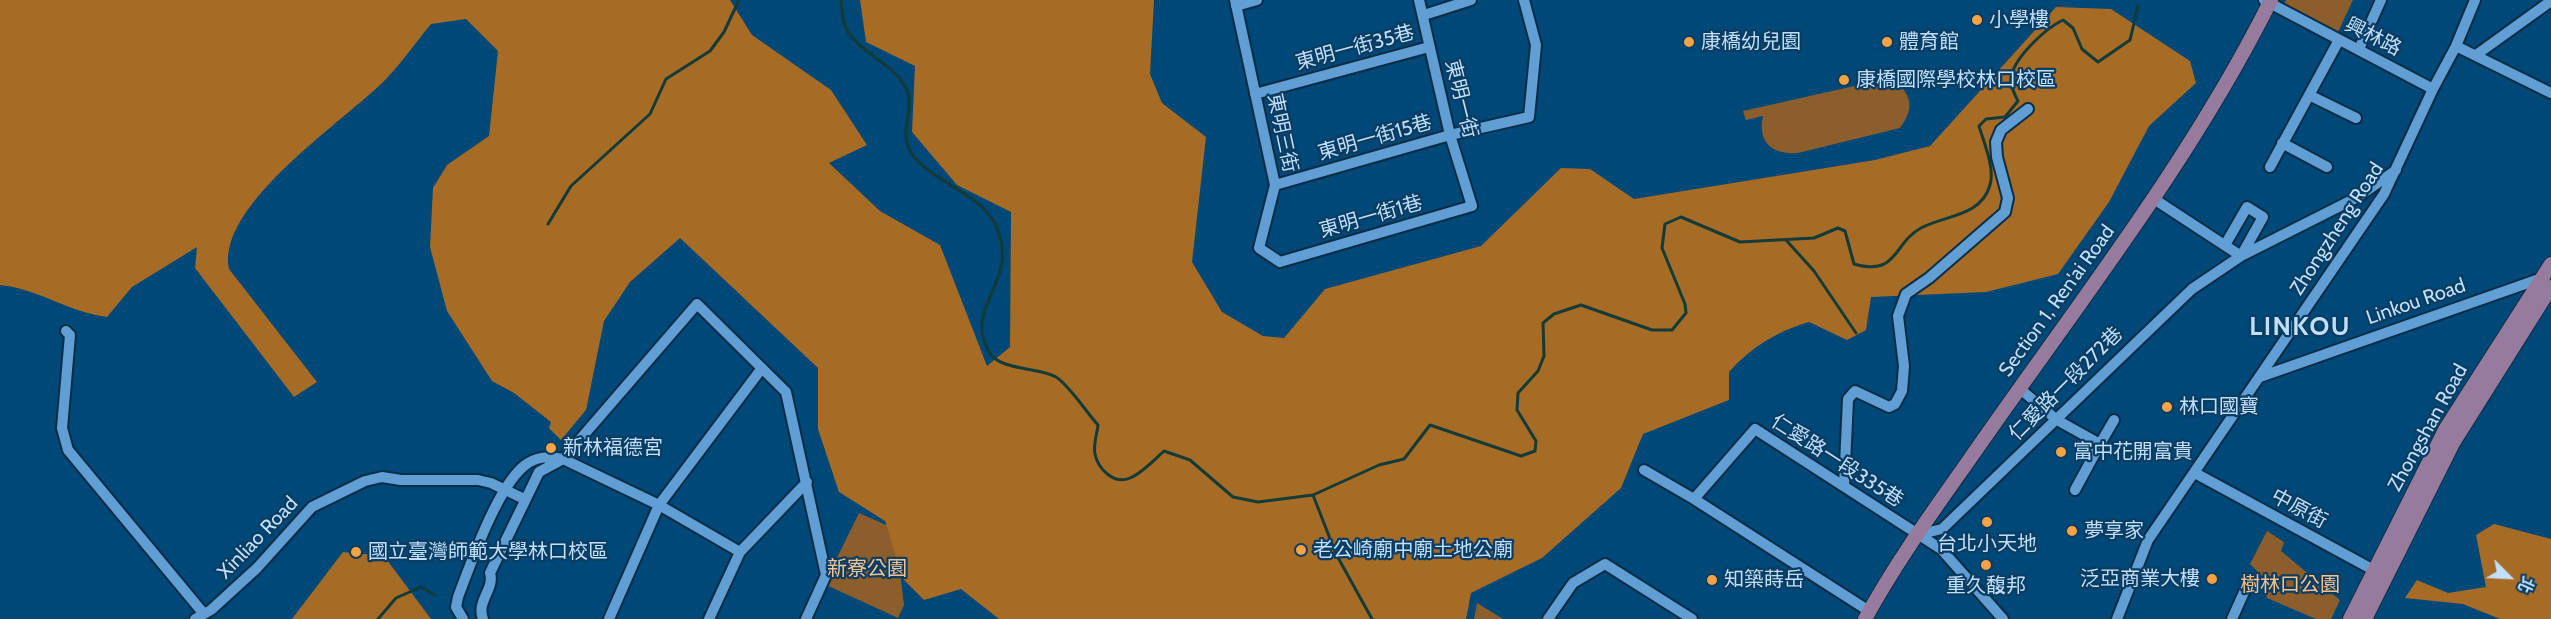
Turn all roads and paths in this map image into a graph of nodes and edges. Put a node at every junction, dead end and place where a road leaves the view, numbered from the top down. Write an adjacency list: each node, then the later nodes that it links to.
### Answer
1 (1257, 0): 9 (street)
2 (1419, 0): 10 (street, 東明一街)
3 (1472, 0): 10 (street)
4 (1524, 0): 22 (street, 東明一街15巷)
5 (2381, 0): 14 (street)
6 (2475, 0): 13 (street, Zhongzheng Road)
7 (2268, 1): 11 (street, 興林路); 28 (main road, Section 1, Ren'ai Road)
8 (2551, 1): 15 (street)
9 (1236, 3): 18 (street, 東明三街)
10 (1424, 15): 12 (street, 東明一街)
11 (2339, 40): 14 (street, 興林路); 19 (street)
12 (1430, 46): 18 (street, 東明一街35巷); 22 (street, 東明一街)
13 (2456, 46): 15 (street); 16 (street, Zhongzheng Road)
14 (2359, 49): 16 (street, 興林路)
15 (2476, 55): 17 (street)
16 (2433, 89): 26 (street, Zhongzheng Road)
17 (2551, 93)
18 (1255, 94): 27 (street, 東明三街)
19 (2309, 95): 21 (street); 23 (street)
20 (2028, 110): 46 (street)
21 (2356, 118)
22 (1450, 135): 27 (street, 東明一街15巷); 29 (street, 東明一街)
23 (2282, 143): 24 (street); 25 (street)
24 (2270, 167)
25 (2326, 167)
26 (2397, 169): 31 (street, 仁愛路一段272巷); 37 (street, Zhongzheng Road)
27 (1275, 185): 32 (street, 東明三街)
28 (2154, 199): 30 (street); 38 (main road, Section 1, Ren'ai Road)
29 (1472, 206): 32 (street, 東明一街1巷)
30 (2225, 245): 31 (street); 31 (street)
31 (2241, 256): 39 (street, 仁愛路一段272巷)
32 (1280, 262)
33 (2551, 264): 34 (main road, Zhongshan Road)
34 (2548, 280): 37 (street, Linkou Road); 54 (main road, Zhongshan Road)
35 (66, 331): 57 (street)
36 (762, 368): 42 (street); 45 (street); 51 (street)
37 (2260, 377): 44 (street, Zhongzheng Road)
38 (2019, 388): 39 (street); 52 (main road, Section 1, Ren'ai Road)
39 (2057, 420): 41 (street); 52 (street, 仁愛路一段272巷)
40 (2114, 420): 41 (street)
41 (2100, 444): 48 (street)
42 (563, 459): 47 (street); 50 (street); 51 (street)
43 (1644, 470): 49 (street)
44 (2195, 473): 54 (street, 中原街); 66 (street, Zhongzheng Road)
45 (807, 482): 53 (street); 62 (street)
46 (1844, 486): 49 (street, 仁愛路一段335巷); 52 (street, 仁愛路一段335巷)
47 (504, 490): 50 (street, Xinliao Road); 57 (street, Xinliao Road); 58 (street)
48 (2075, 490)
49 (1694, 499): 56 (street)
50 (524, 500): 59 (street)
51 (659, 505): 53 (street); 60 (street)
52 (1917, 535): 56 (main road, Section 1, Ren'ai Road); 65 (street, 仁愛路一段335巷)
53 (740, 552): 61 (street)
54 (2380, 573): 68 (main road, Zhongshan Road); 69 (main road, Zhongshan Road)
55 (2245, 590): 67 (street)
56 (1867, 615)
57 (200, 616)
58 (463, 619)
59 (483, 619)
60 (609, 619)
61 (708, 619)
62 (806, 619)
63 (1548, 619): 64 (street)
64 (1692, 619)
65 (2003, 619)
66 (2117, 619)
67 (2232, 619)
68 (2350, 619)
69 (2365, 619)

